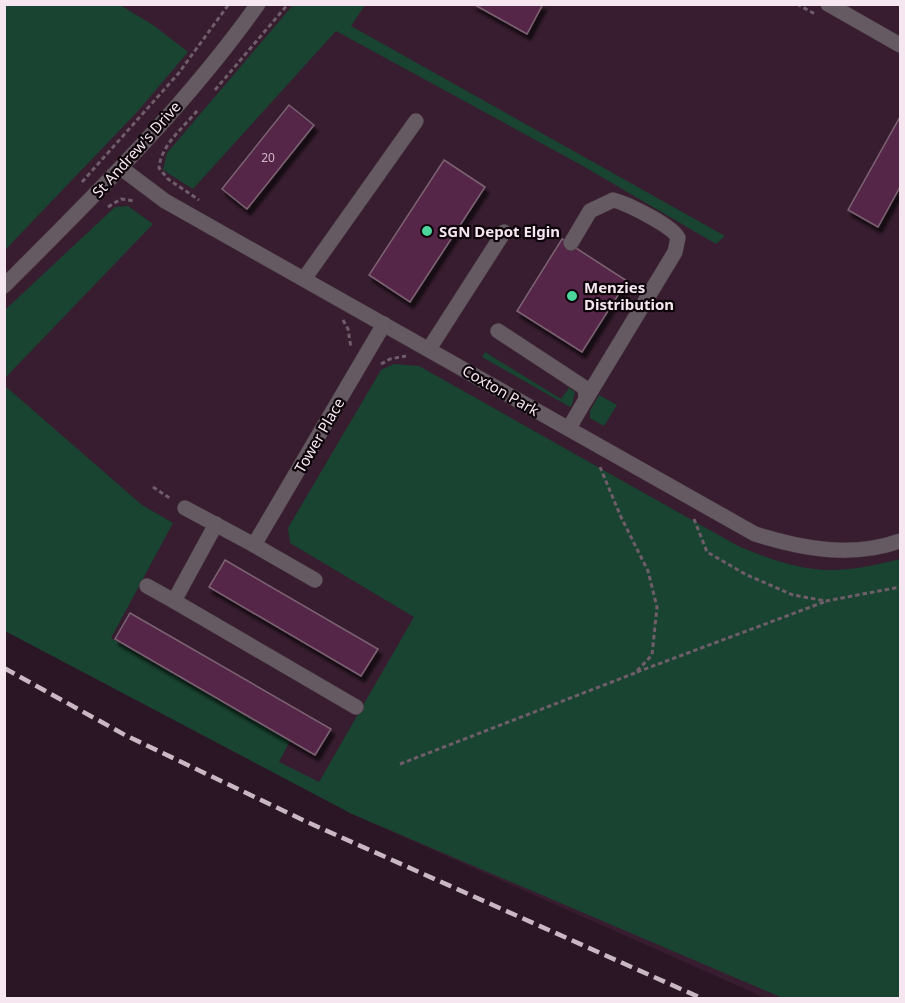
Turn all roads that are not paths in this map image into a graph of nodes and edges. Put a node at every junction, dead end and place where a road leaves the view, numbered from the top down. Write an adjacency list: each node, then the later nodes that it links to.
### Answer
1 (258, 4): 5 (street, St Andrew's Drive)
2 (828, 4): 3 (street)
3 (900, 45)
4 (416, 121): 8 (street)
5 (121, 168): 8 (street, Coxton Park); 9 (street, St Andrew's Drive)
6 (504, 232): 12 (street)
7 (571, 243): 13 (street)
8 (304, 279): 10 (street, Coxton Park)
9 (4, 286)
10 (384, 324): 12 (street, Coxton Park); 18 (street, Tower Place)
11 (498, 331): 13 (street)
12 (429, 349): 14 (street, Coxton Park)
13 (586, 399): 14 (street)
14 (568, 428): 17 (street, Coxton Park)
15 (185, 508): 16 (street)
16 (216, 524): 18 (street); 21 (street)
17 (900, 541)
18 (254, 545): 19 (street)
19 (315, 580)
20 (147, 586): 21 (street)
21 (174, 601): 22 (street)
22 (356, 707)

